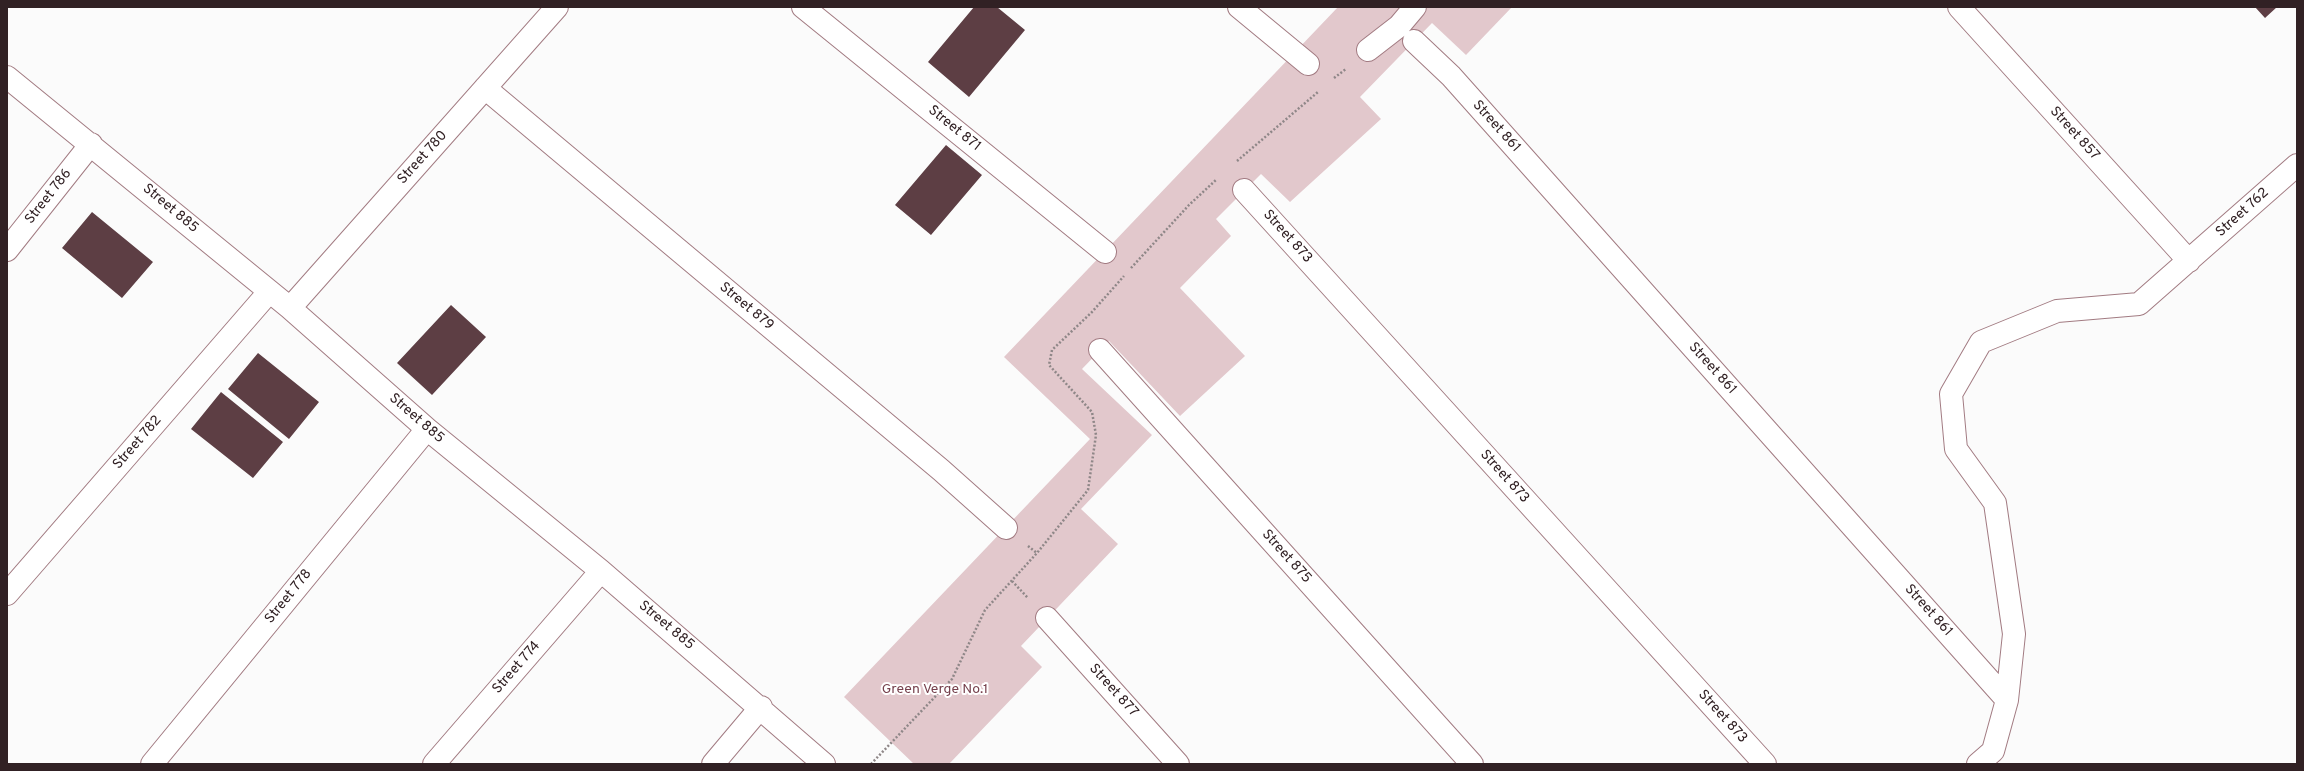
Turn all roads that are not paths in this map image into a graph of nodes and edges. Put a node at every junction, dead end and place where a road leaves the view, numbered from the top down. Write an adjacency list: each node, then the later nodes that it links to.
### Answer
1 (557, 7): 10 (street, Street 780)
2 (803, 7): 15 (street, Street 871)
3 (1239, 7): 8 (street)
4 (1415, 7): 7 (street)
5 (1959, 7): 16 (street, Street 857)
6 (1414, 41): 25 (street, Street 861)
7 (1368, 50)
8 (1308, 64)
9 (7, 77): 11 (street, Street 885)
10 (484, 88): 18 (street, Street 780); 21 (street, Street 879)
11 (91, 144): 14 (street, Street 786); 17 (street, Street 885)
12 (2297, 165): 16 (street, Street 762)
13 (1244, 190): 33 (street, Street 873)
14 (7, 250)
15 (1104, 252)
16 (2189, 261): 25 (street, Street 762)
17 (269, 292): 18 (street, Street 885); 23 (street, Street 782)
18 (290, 308): 20 (street, Street 885)
19 (1100, 350): 32 (street, Street 875)
20 (427, 430): 22 (street, Street 885); 27 (street, Street 778)
21 (1006, 528)
22 (601, 571): 26 (street, Street 885); 28 (street, Street 774)
23 (7, 594)
24 (1047, 618): 31 (street, Street 877)
25 (2007, 700): 34 (street, Street 762)
26 (761, 707): 29 (street); 30 (street, Street 885)
27 (152, 764)
28 (434, 764)
29 (713, 764)
30 (824, 764)
31 (1178, 764)
32 (1472, 764)
33 (1764, 764)
34 (1978, 764)

